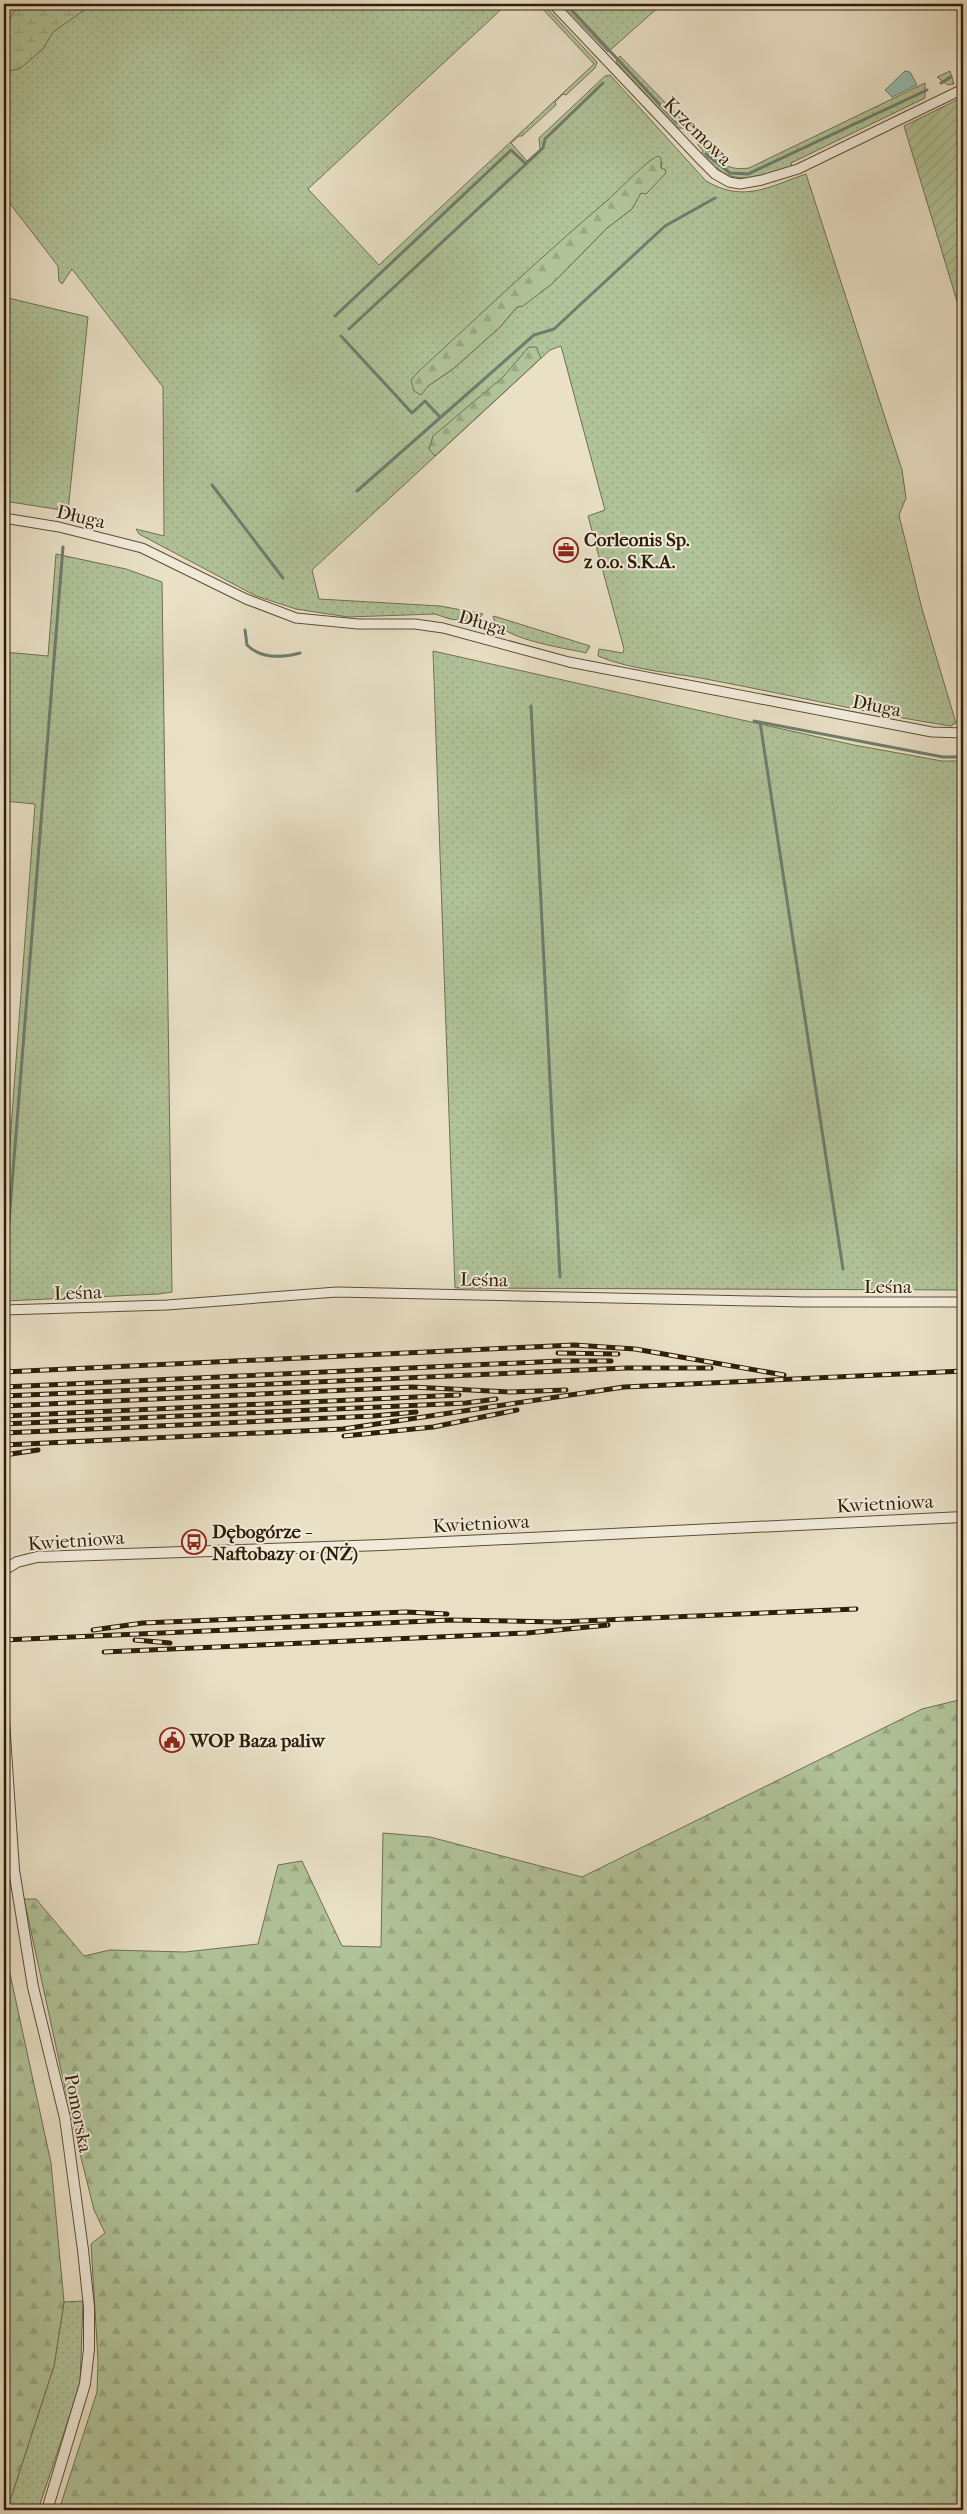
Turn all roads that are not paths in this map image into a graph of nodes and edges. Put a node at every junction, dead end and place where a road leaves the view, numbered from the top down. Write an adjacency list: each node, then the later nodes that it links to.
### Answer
1 (553, 4): 2 (street, Krzemowa)
2 (963, 89)
3 (4, 518): 4 (street, Długa)
4 (963, 733)
5 (963, 1302): 6 (street, Leśna)
6 (4, 1310)
7 (963, 1517): 8 (street, Kwietniowa)
8 (4, 1570)
9 (4, 1721): 10 (street, Pomorska)
10 (46, 2510)

